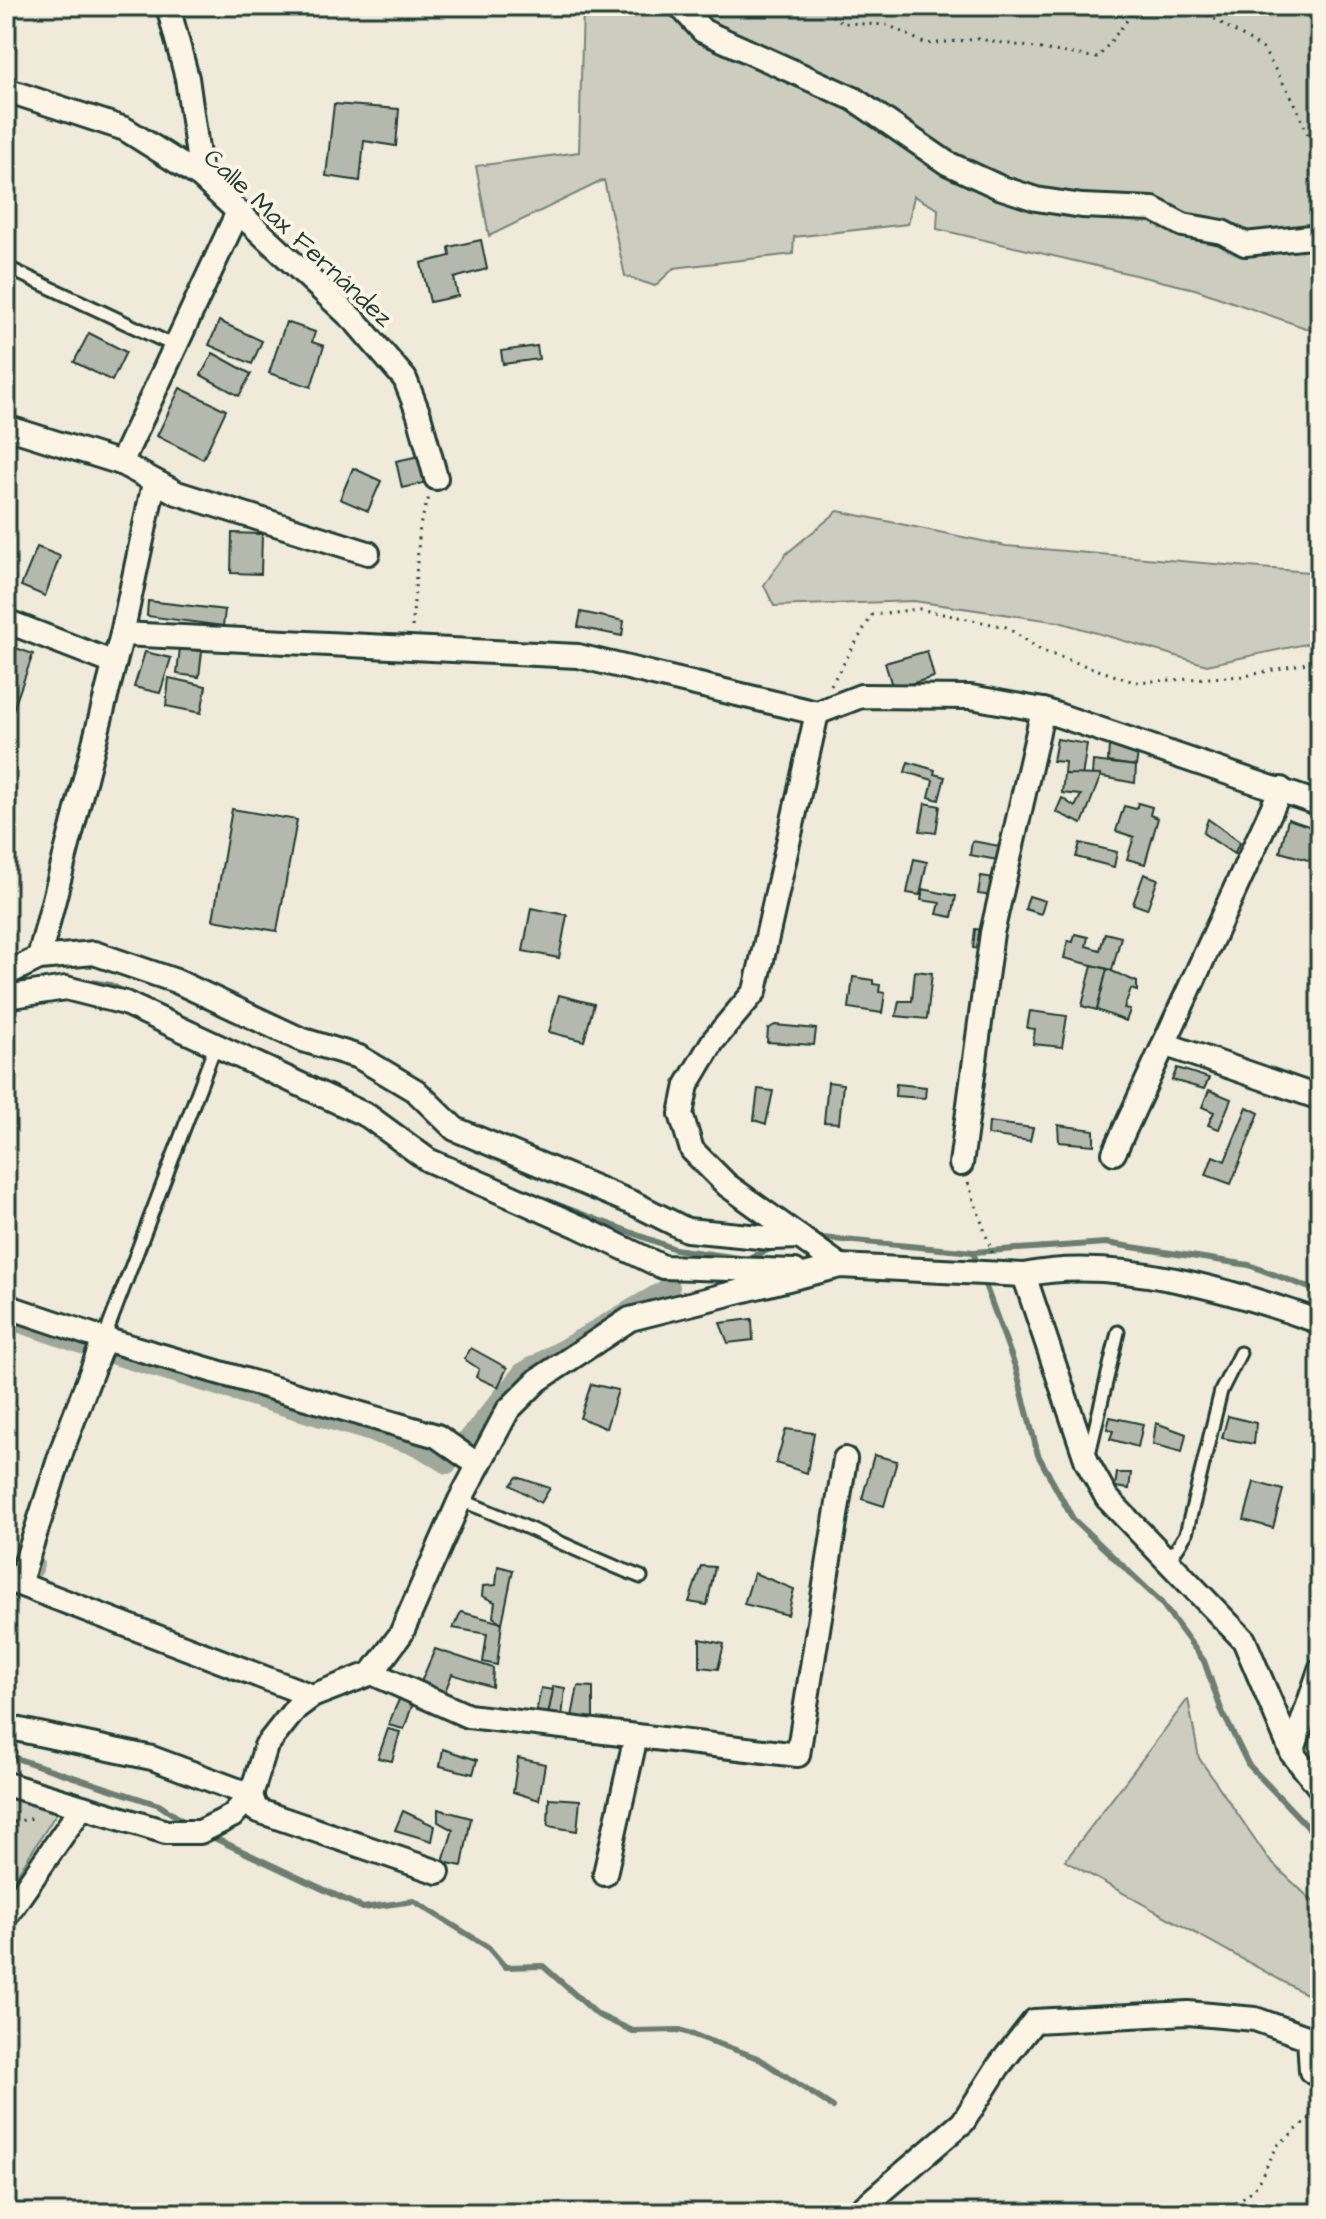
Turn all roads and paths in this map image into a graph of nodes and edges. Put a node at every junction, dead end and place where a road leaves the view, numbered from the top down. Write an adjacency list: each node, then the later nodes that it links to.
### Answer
1 (168, 6): 8 (street)
2 (680, 6): 10 (street)
3 (819, 6): 4 (path)
4 (1138, 6)
5 (1194, 6): 7 (path)
6 (6, 90): 8 (street, Calle Max Fernández)
7 (1320, 136)
8 (201, 177): 9 (street, Calle Max Fernández)
9 (237, 214): 12 (street); 15 (street, Calle Max Fernández)
10 (1320, 236)
11 (6, 267): 12 (lane)
12 (175, 346): 14 (street)
13 (6, 427): 14 (street)
14 (121, 463): 16 (street)
15 (436, 478): 20 (path)
16 (154, 483): 17 (street); 19 (street)
17 (368, 553)
18 (6, 621): 22 (street)
19 (122, 634): 20 (street); 22 (street)
20 (413, 648): 24 (street)
21 (1320, 660): 24 (path)
22 (114, 663): 27 (street)
23 (1043, 710): 24 (street); 25 (street); 34 (street)
24 (817, 713): 35 (street)
25 (1281, 789): 26 (street); 31 (street)
26 (1320, 804)
27 (39, 958): 28 (street); 35 (street)
28 (6, 974)
29 (6, 997): 30 (street)
30 (217, 1043): 38 (street); 43 (lane)
31 (1164, 1044): 32 (street); 33 (street)
32 (1320, 1098)
33 (1114, 1153)
34 (961, 1164): 37 (path)
35 (800, 1237): 36 (street)
36 (840, 1266): 37 (street); 38 (street)
37 (993, 1271): 39 (street)
38 (812, 1273): 47 (street)
39 (1024, 1275): 41 (street); 46 (street)
40 (6, 1306): 43 (street)
41 (1320, 1322)
42 (1118, 1332): 46 (lane)
43 (104, 1339): 47 (street); 51 (street)
44 (1240, 1353): 49 (lane)
45 (845, 1459): 56 (street)
46 (1087, 1462): 49 (street)
47 (478, 1465): 48 (street)
48 (460, 1500): 50 (lane); 53 (street)
49 (1168, 1562): 57 (street)
50 (641, 1577)
51 (12, 1582): 54 (street)
52 (1320, 1670): 57 (street)
53 (372, 1673): 54 (street); 56 (street)
54 (312, 1696): 60 (street)
55 (6, 1727): 60 (street)
56 (636, 1736): 63 (street)
57 (1292, 1753): 59 (street)
58 (6, 1784): 61 (street)
59 (1320, 1788)
60 (251, 1795): 61 (street); 62 (street)
61 (82, 1807): 64 (street)
62 (438, 1872)
63 (605, 1874)
64 (6, 1916)
65 (1320, 2077): 67 (street)
66 (1320, 2110): 68 (path)
67 (857, 2213)
68 (1224, 2213)

